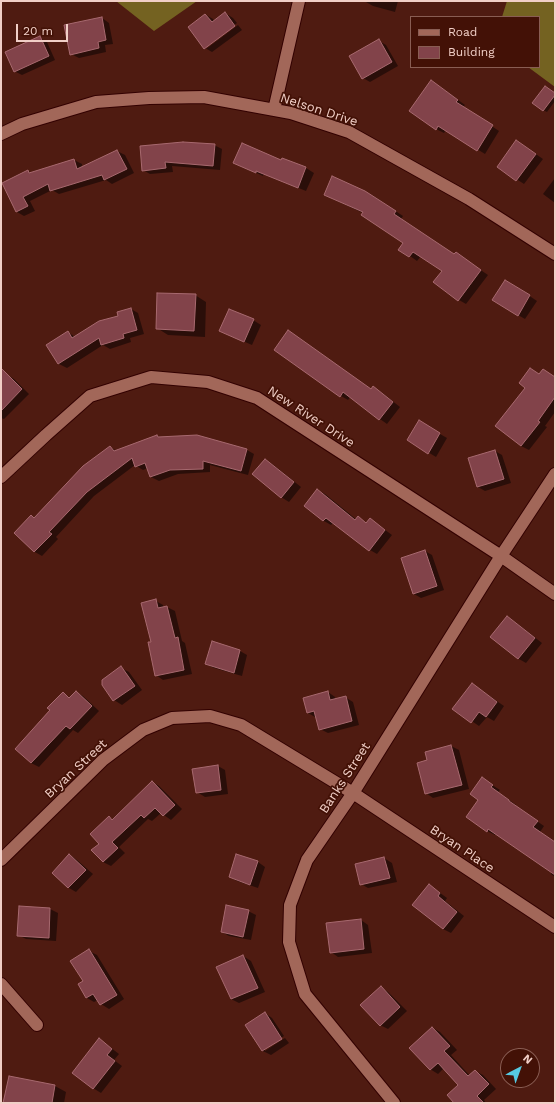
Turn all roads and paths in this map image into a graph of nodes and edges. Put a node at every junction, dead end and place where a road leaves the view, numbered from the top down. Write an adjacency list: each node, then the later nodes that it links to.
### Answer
1 (299, 1): 2 (street)
2 (274, 110): 3 (street, Nelson Drive); 4 (street, Nelson Drive)
3 (1, 134)
4 (555, 254)
5 (555, 474): 7 (street, Banks Street)
6 (1, 477): 7 (street, New River Drive)
7 (501, 556): 8 (street, New River Drive); 9 (street, Banks Street)
8 (555, 594)
9 (353, 793): 10 (street, Bryan Street); 11 (street, Bryan Place); 14 (street, Banks Street)
10 (1, 860)
11 (555, 927)
12 (1, 984): 13 (street)
13 (37, 1025)
14 (394, 1103)

